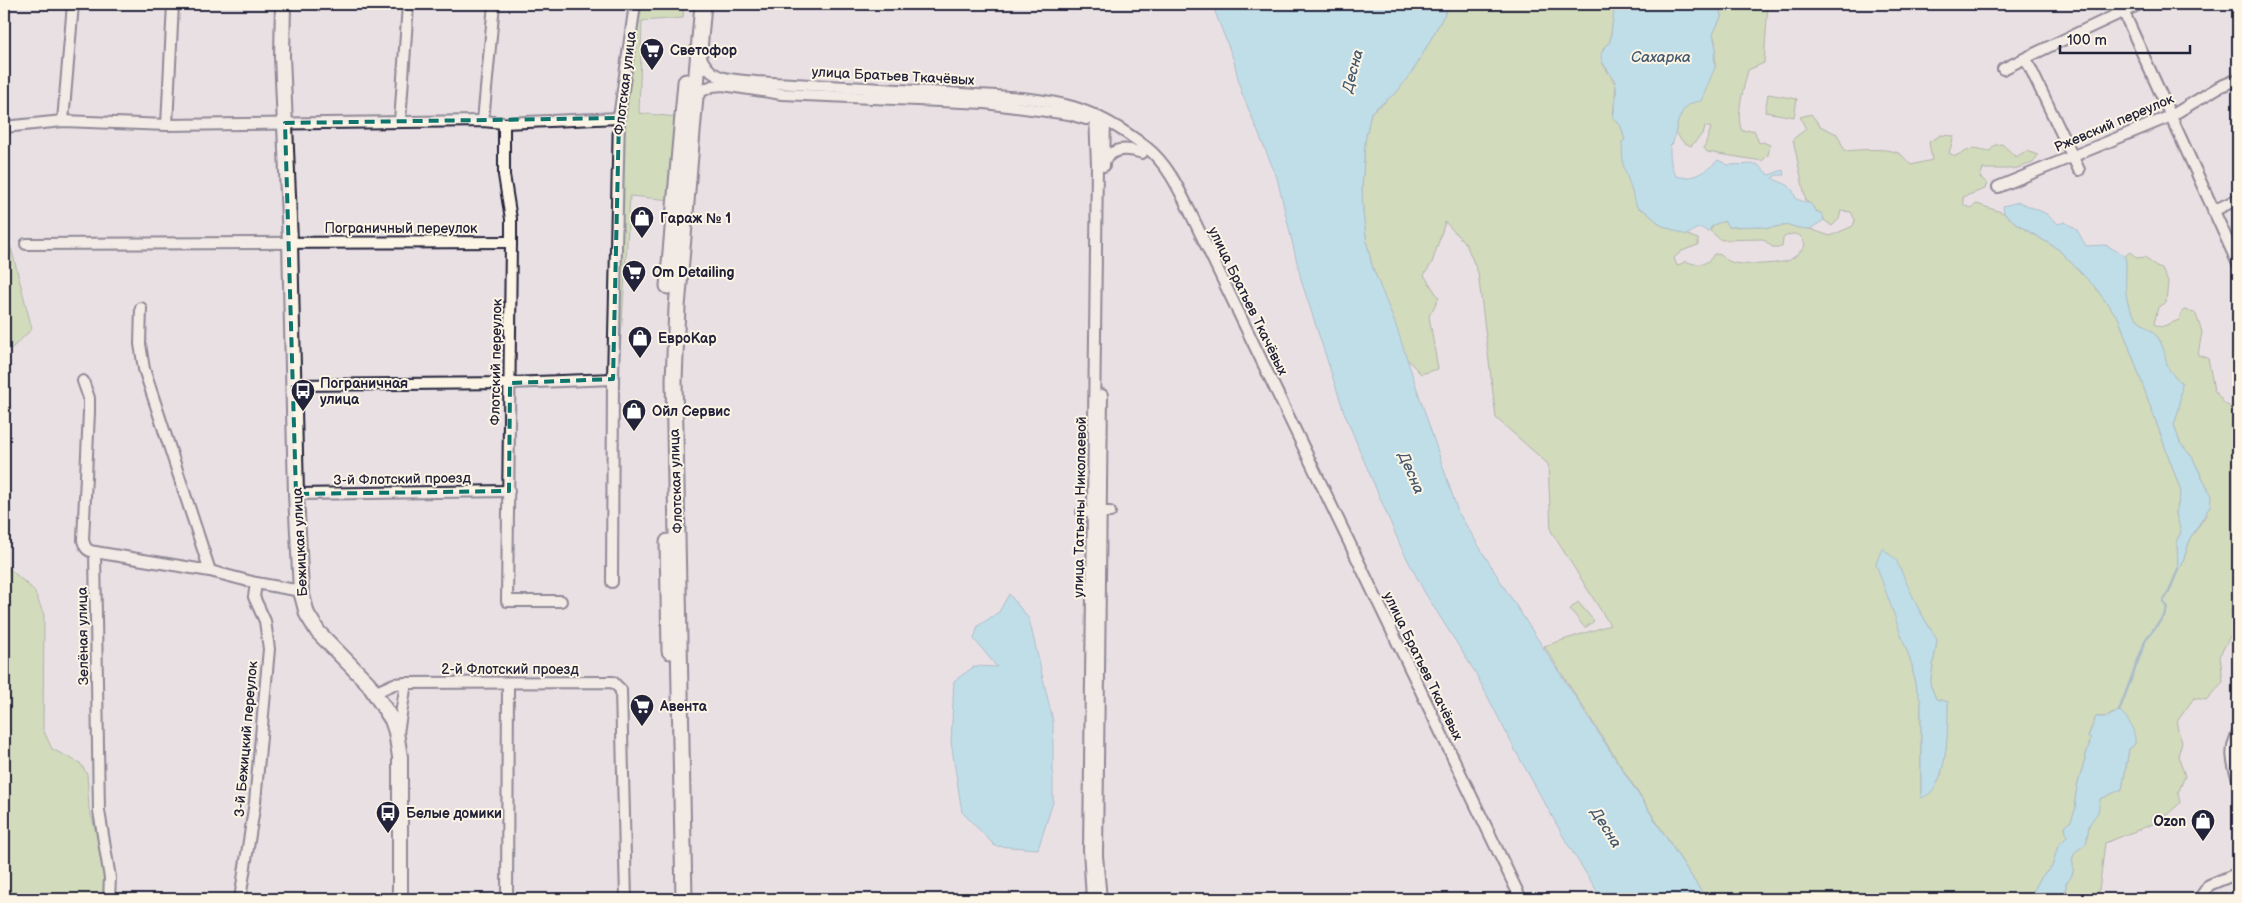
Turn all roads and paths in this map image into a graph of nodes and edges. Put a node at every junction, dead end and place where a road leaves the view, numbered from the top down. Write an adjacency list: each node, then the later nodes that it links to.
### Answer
1 (73, 4): 18 (street)
2 (173, 4): 24 (street)
3 (283, 4): 23 (street, Бежицкая улица)
4 (408, 4): 21 (street)
5 (494, 4): 19 (street)
6 (635, 4): 17 (street, Флотская улица)
7 (694, 4): 64 (main road, Флотская улица)
8 (703, 4): 11 (main road, Флотская улица)
9 (2140, 4): 10 (street)
10 (2121, 8): 12 (street); 16 (street)
11 (699, 52): 15 (main road, Флотская улица); 20 (street, улица Братьев Ткачёвых)
12 (2026, 59): 13 (street); 27 (street)
13 (2003, 69)
14 (2238, 79): 16 (street, Ржевский переулок)
15 (696, 98): 20 (street, улица Братьев Ткачёвых); 65 (main road, Флотская улица)
16 (2171, 116): 27 (street, Ржевский переулок); 32 (street)
17 (619, 118): 22 (street); 38 (street, Флотская улица)
18 (63, 121): 24 (street); 25 (street)
19 (483, 121): 21 (street); 22 (street)
20 (1097, 121): 26 (street, улица Братьев Ткачёвых); 28 (street, улица Татьяны Николаевой); 28 (street); 69 (street, улица Братьев Ткачёвых)
21 (400, 122): 23 (street)
22 (504, 123): 34 (street, Флотский переулок)
23 (285, 124): 24 (street); 33 (street, Бежицкая улица)
24 (167, 125)
25 (4, 127)
26 (1142, 153): 28 (street); 68 (street, улица Братьев Ткачёвых)
27 (2072, 155): 29 (street); 30 (street, Ржевский переулок)
28 (1100, 161): 45 (street, улица Татьяны Николаевой)
29 (2079, 170)
30 (1998, 187)
31 (2238, 199): 32 (street)
32 (2213, 211): 36 (street)
33 (290, 242): 34 (street, Пограничный переулок); 35 (street); 41 (street, Бежицкая улица)
34 (511, 242): 40 (street, Флотский переулок)
35 (26, 244)
36 (2238, 264)
37 (141, 308): 47 (street)
38 (613, 379): 40 (street); 48 (street, Флотская улица)
39 (83, 381): 46 (street)
40 (510, 383): 41 (street); 42 (street, Флотский переулок)
41 (294, 385): 43 (street, Бежицкая улица)
42 (508, 491): 43 (street, 3-й Флотский проезд); 51 (street, Флотский переулок)
43 (296, 494): 50 (street, Бежицкая улица)
44 (1082, 512): 45 (street)
45 (1101, 512): 66 (street, улица Татьяны Николаевой); 67 (street, улица Татьяны Николаевой)
46 (95, 552): 47 (street); 59 (street, Зелёная улица)
47 (210, 571): 49 (street)
48 (612, 582)
49 (256, 583): 50 (street); 60 (street, 3-й Бежицкий переулок)
50 (301, 590): 54 (street, Бежицкая улица)
51 (561, 601)
52 (406, 683): 53 (street, 2-й Флотский проезд); 54 (street, 2-й Флотский проезд); 56 (street)
53 (508, 684): 62 (street); 63 (street, 2-й Флотский проезд)
54 (374, 693): 56 (street, Бежицкая улица)
55 (2238, 733): 57 (street)
56 (397, 737): 61 (street, Бежицкая улица)
57 (2238, 779)
58 (2238, 872): 70 (street)
59 (109, 899)
60 (240, 899)
61 (400, 899)
62 (507, 899)
63 (626, 899)
64 (673, 899)
65 (684, 899)
66 (1092, 899)
67 (1101, 899)
68 (1514, 899)
69 (1521, 899)
70 (2198, 899)

